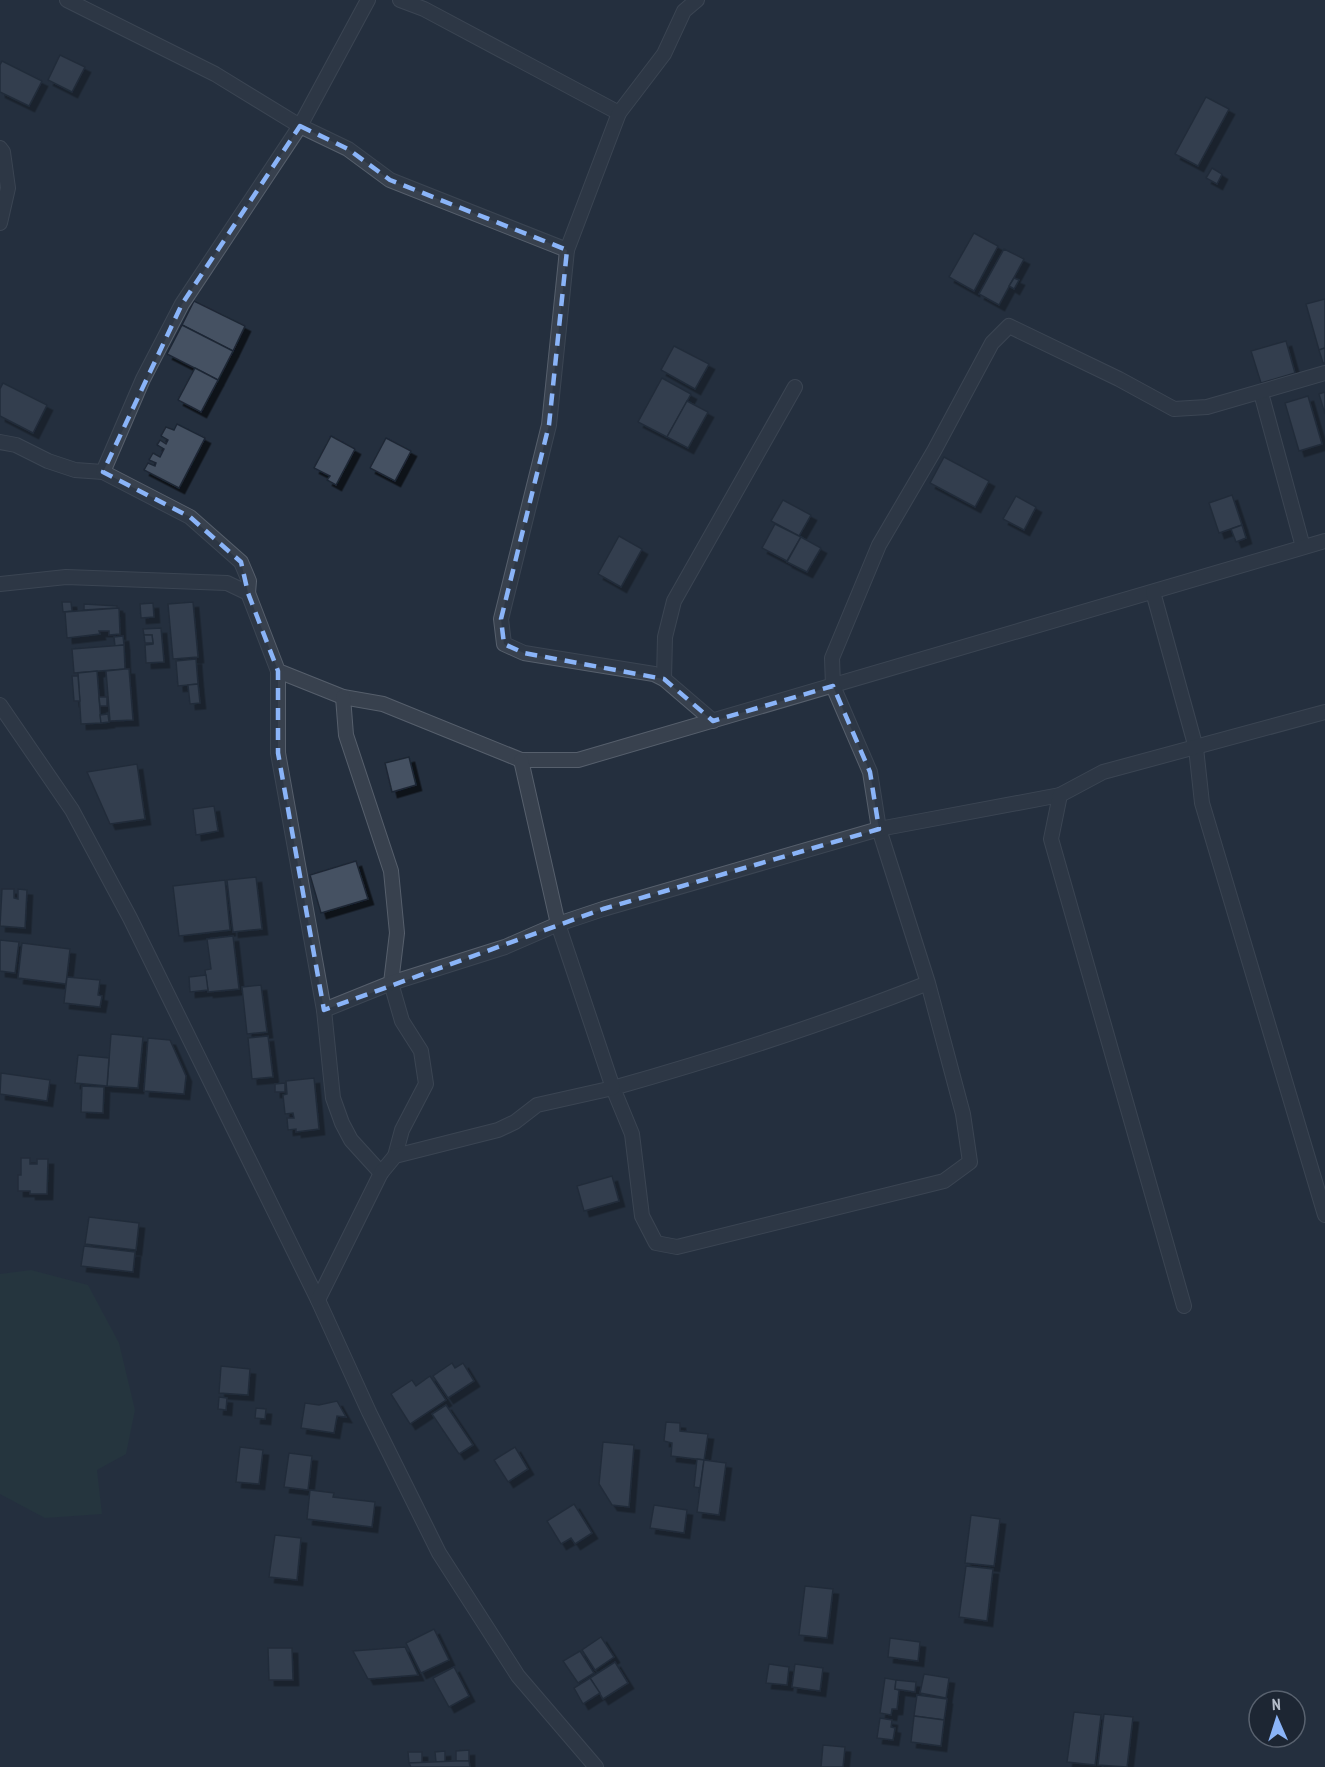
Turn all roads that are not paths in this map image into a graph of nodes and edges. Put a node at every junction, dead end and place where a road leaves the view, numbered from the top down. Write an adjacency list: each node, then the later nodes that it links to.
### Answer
1 (67, 0): 6 (street)
2 (368, 0): 6 (street)
3 (399, 0): 5 (street)
4 (697, 0): 5 (street)
5 (619, 113): 9 (street)
6 (300, 126): 9 (street); 14 (street)
7 (0, 148): 8 (street)
8 (0, 223)
9 (567, 250): 21 (street)
10 (1325, 374): 12 (street)
11 (795, 387): 21 (street)
12 (1261, 393): 16 (street); 22 (street)
13 (0, 442): 14 (street)
14 (103, 472): 19 (street)
15 (1325, 541): 16 (street)
16 (1303, 548): 18 (street)
17 (0, 584): 19 (street)
18 (1153, 592): 22 (street); 27 (street)
19 (248, 593): 20 (street)
20 (278, 671): 23 (street); 34 (street)
21 (664, 679): 26 (street)
22 (834, 686): 26 (street); 30 (street)
23 (343, 697): 28 (street); 32 (street)
24 (0, 705): 39 (street)
25 (1325, 712): 27 (street)
26 (713, 721): 28 (street)
27 (1196, 748): 29 (street); 38 (street)
28 (521, 760): 31 (street)
29 (1060, 795): 30 (street); 40 (street)
30 (879, 829): 31 (street); 33 (street)
31 (558, 924): 32 (street); 35 (street)
32 (391, 983): 34 (street); 36 (street)
33 (928, 983): 35 (street); 35 (street)
34 (324, 1010): 37 (street)
35 (613, 1088): 36 (street)
36 (394, 1156): 37 (street)
37 (381, 1173): 39 (street)
38 (1325, 1215)
39 (318, 1300): 41 (street)
40 (1184, 1306)
41 (596, 1767)

